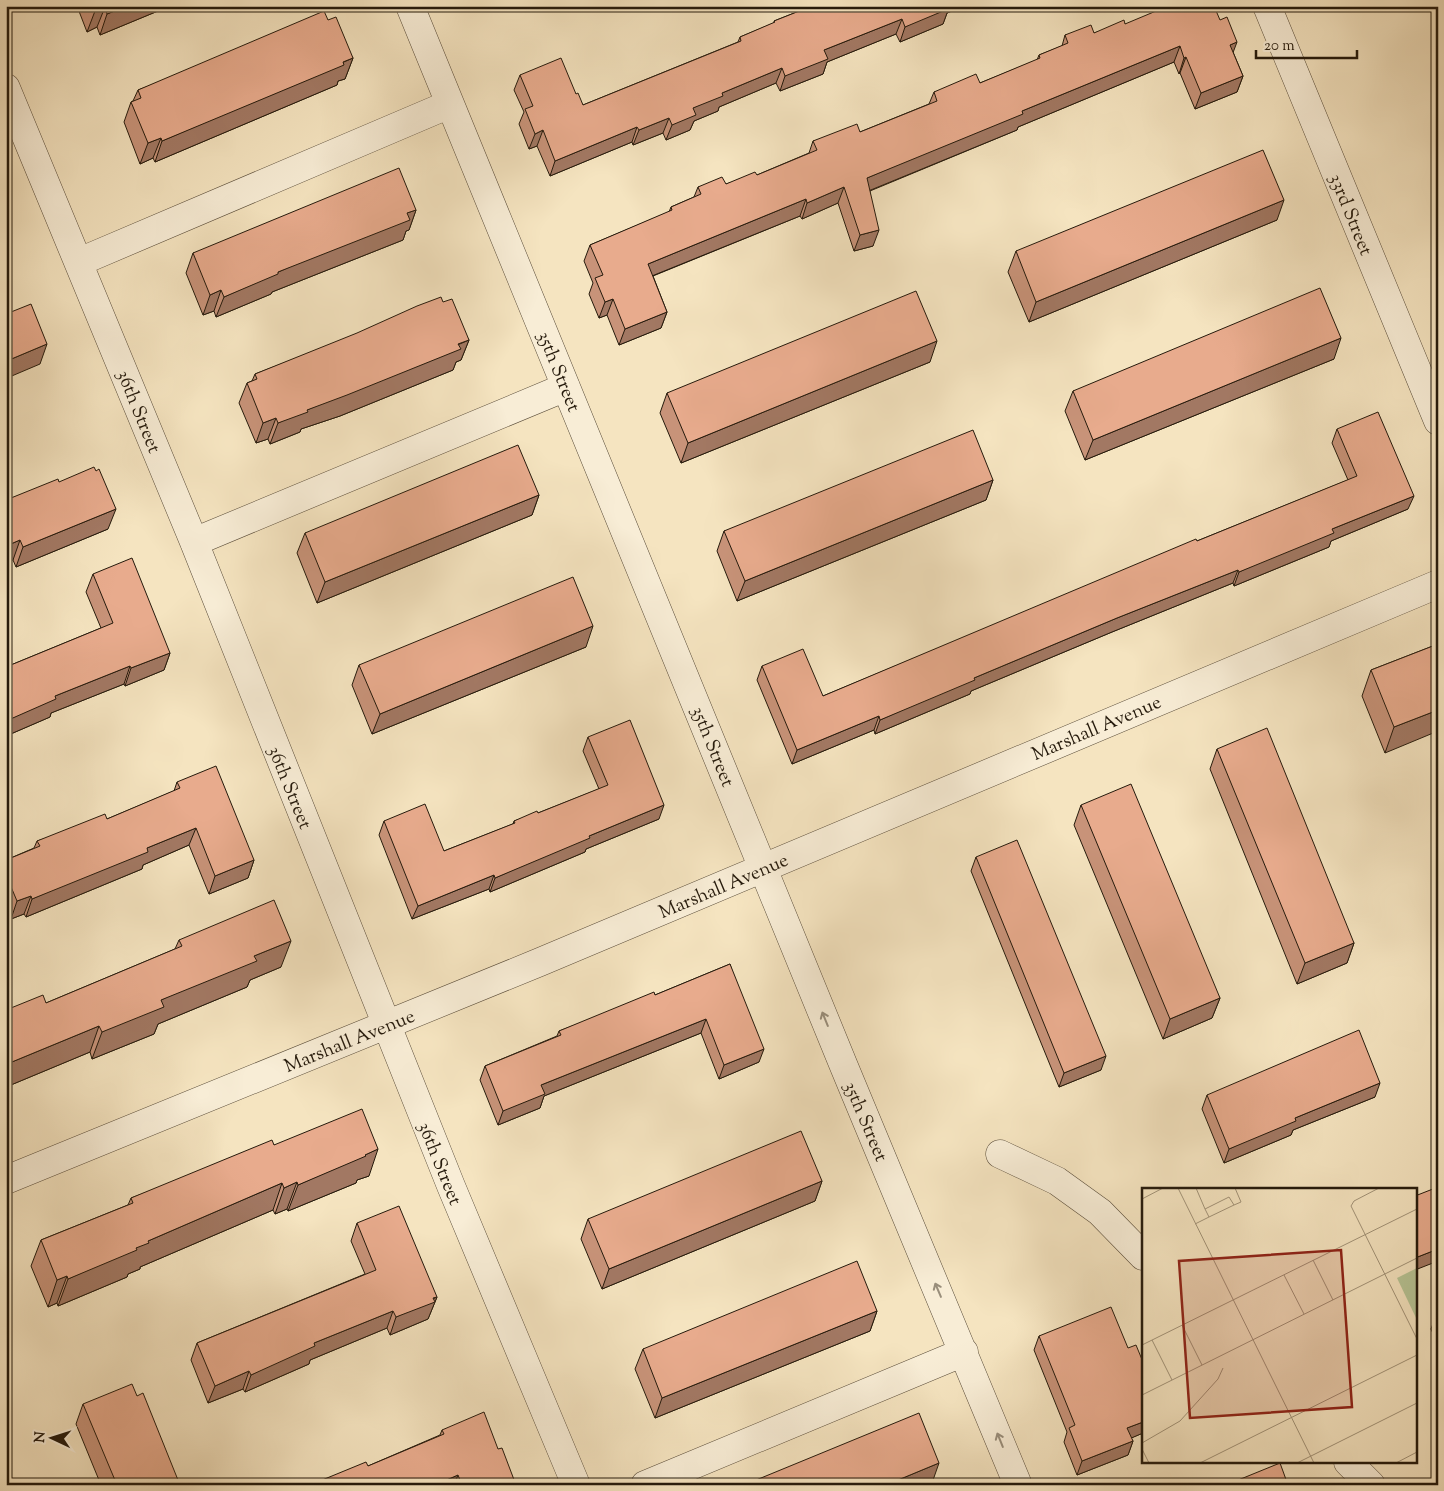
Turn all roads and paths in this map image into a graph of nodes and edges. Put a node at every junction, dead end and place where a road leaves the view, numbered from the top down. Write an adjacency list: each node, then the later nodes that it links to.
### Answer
1 (410, 6): 4 (street, 35th Street)
2 (1267, 6): 7 (street, 33rd Street)
3 (6, 88): 5 (street, 36th Street)
4 (450, 104): 5 (street); 6 (street, 35th Street)
5 (79, 262): 8 (street, 36th Street)
6 (566, 386): 8 (street); 10 (street, 35th Street)
7 (1438, 421)
8 (194, 542): 11 (street, 36th Street)
9 (1438, 584): 10 (street, Marshall Avenue)
10 (763, 868): 11 (street, Marshall Avenue); 15 (street, 35th Street, one-way to 10)
11 (386, 1025): 13 (street, Marshall Avenue); 17 (street, 36th Street)
12 (1000, 1154): 14 (street)
13 (6, 1180)
14 (1142, 1255)
15 (964, 1352): 18 (street); 19 (street, 35th Street, one-way to 15)
16 (1350, 1464): 20 (street)
17 (576, 1485)
18 (645, 1485)
19 (1018, 1485)
20 (1371, 1485)

